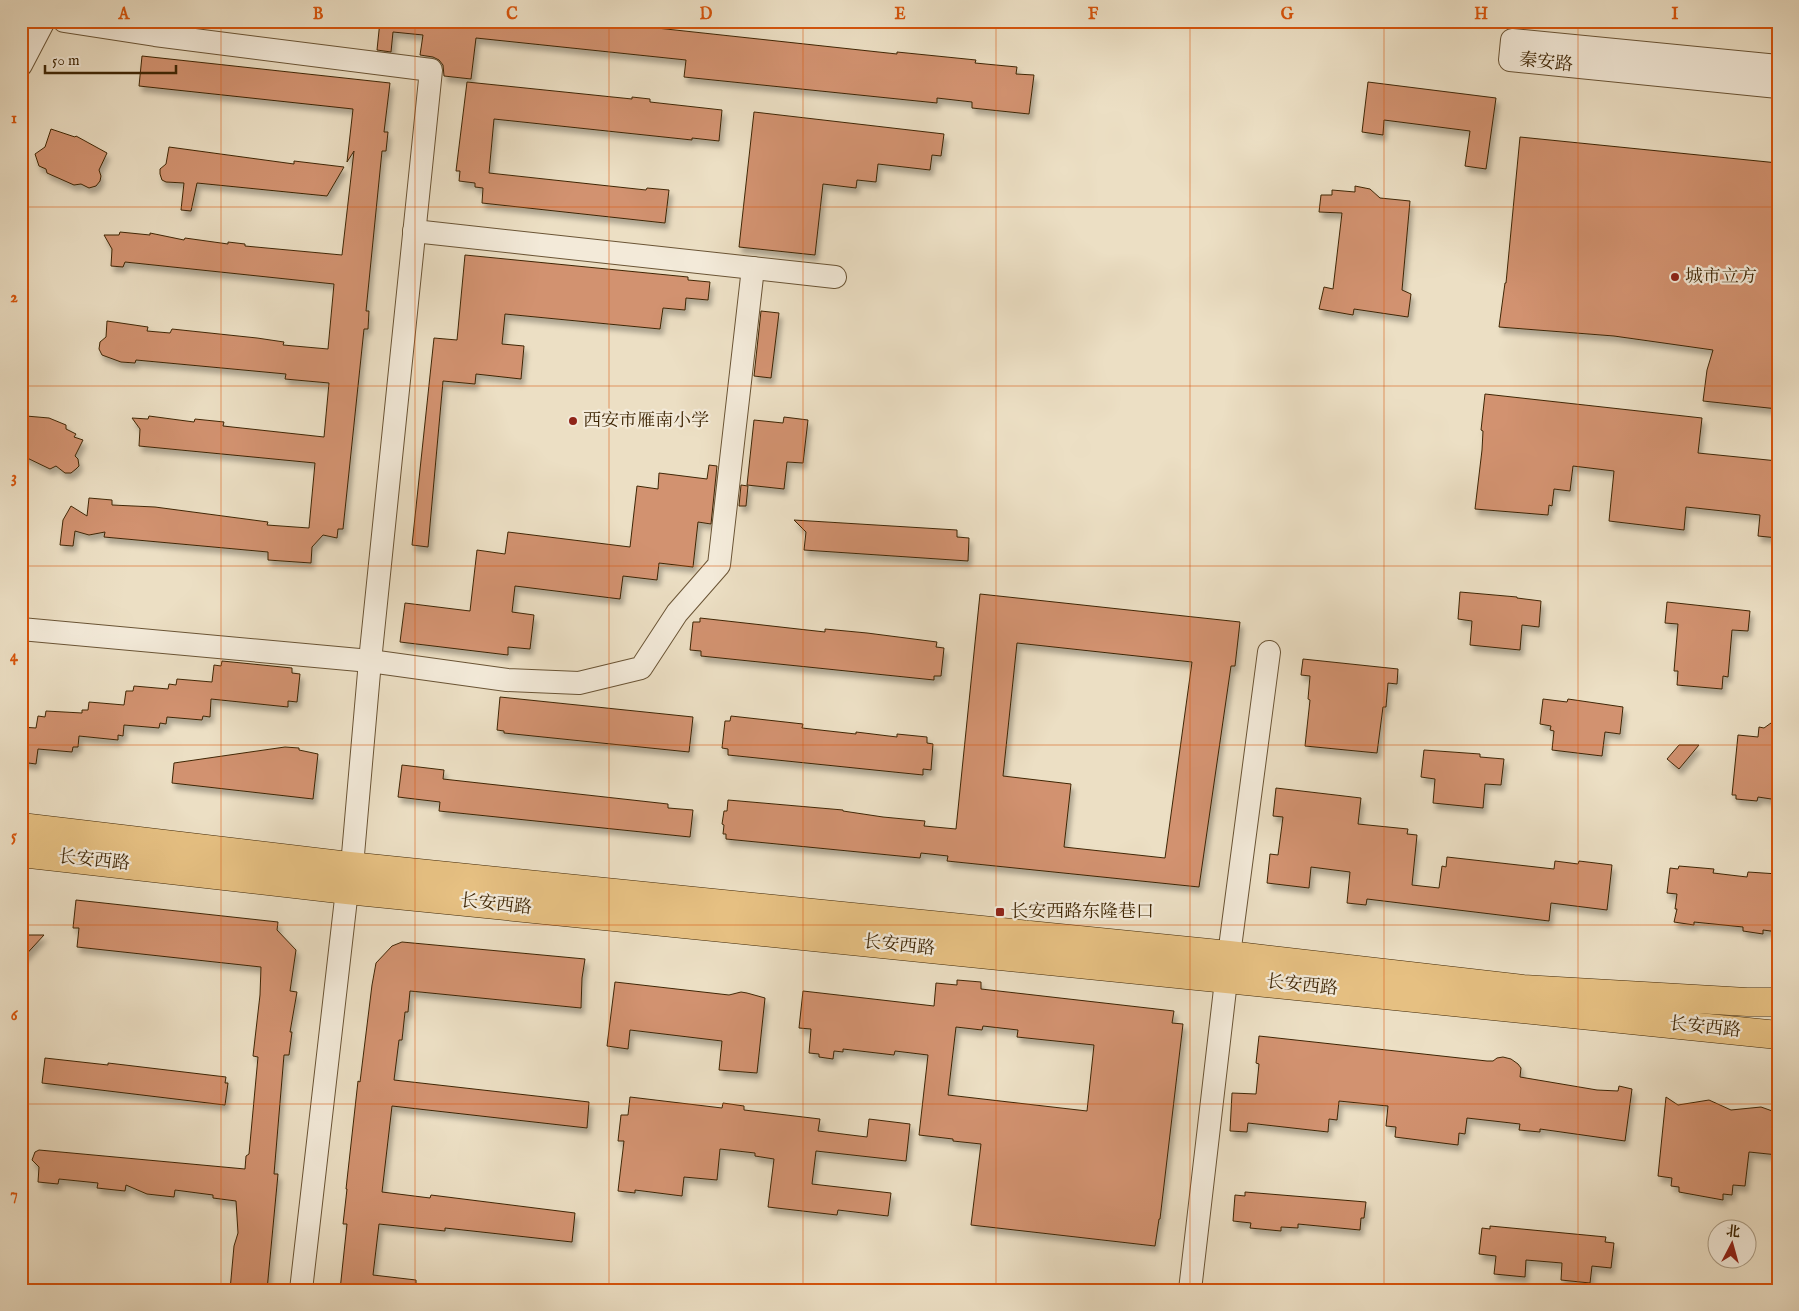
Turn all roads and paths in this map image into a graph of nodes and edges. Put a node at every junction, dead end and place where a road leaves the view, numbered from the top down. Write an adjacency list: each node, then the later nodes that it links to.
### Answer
1 (44, 21): 3 (street)
2 (64, 21): 6 (street)
3 (21, 65)
4 (1778, 66): 5 (street, 秦安路)
5 (1778, 87)
6 (414, 231): 7 (street); 11 (street)
7 (753, 268): 8 (street); 11 (street)
8 (835, 277)
9 (21, 629): 11 (street)
10 (1269, 652): 15 (street)
11 (370, 661): 14 (street)
12 (21, 827): 14 (main road, 长安西路)
13 (21, 853): 14 (main road, 长安西路)
14 (349, 878): 15 (main road, 长安西路); 18 (street)
15 (1228, 967): 16 (main road, 长安西路); 17 (main road, 长安西路); 19 (street)
16 (1778, 1002)
17 (1778, 1035)
18 (301, 1290)
19 (1190, 1290)

